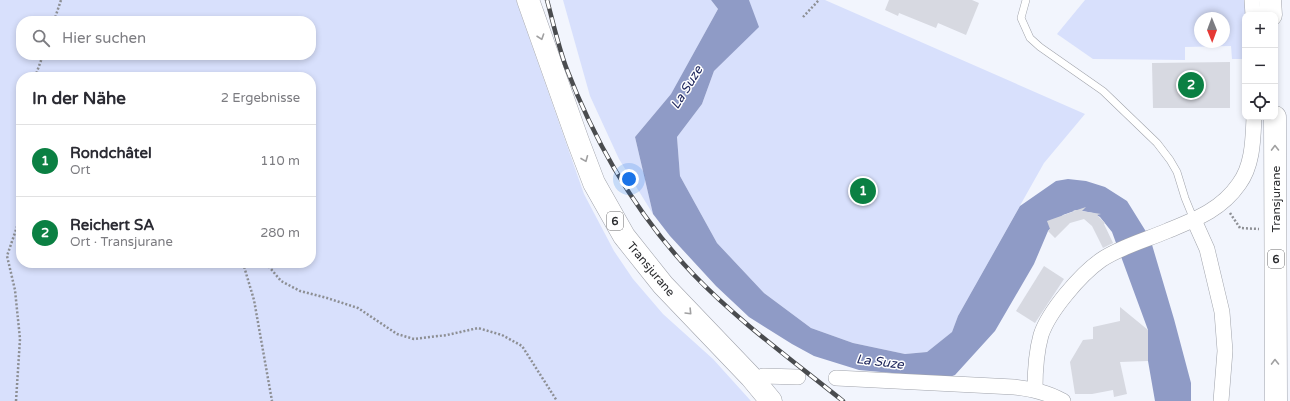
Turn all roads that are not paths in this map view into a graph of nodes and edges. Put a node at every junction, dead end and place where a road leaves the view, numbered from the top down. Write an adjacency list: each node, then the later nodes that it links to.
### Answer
1 (528, 0): 14 (main road, Transjurane / 6, one-way to 14)
2 (1026, 0): 9 (lane)
3 (1252, 0): 5 (street)
4 (1270, 0): 6 (main road)
5 (1253, 12)
6 (1271, 12)
7 (1254, 120): 9 (street)
8 (1275, 120): 17 (main road, Transjurane / 6, one-way to 8)
9 (1194, 220): 13 (street); 16 (street)
10 (763, 376): 11 (street)
11 (798, 378)
12 (836, 378): 13 (street)
13 (1035, 389): 15 (street)
14 (771, 401)
15 (1063, 401)
16 (1221, 401)
17 (1276, 401)

